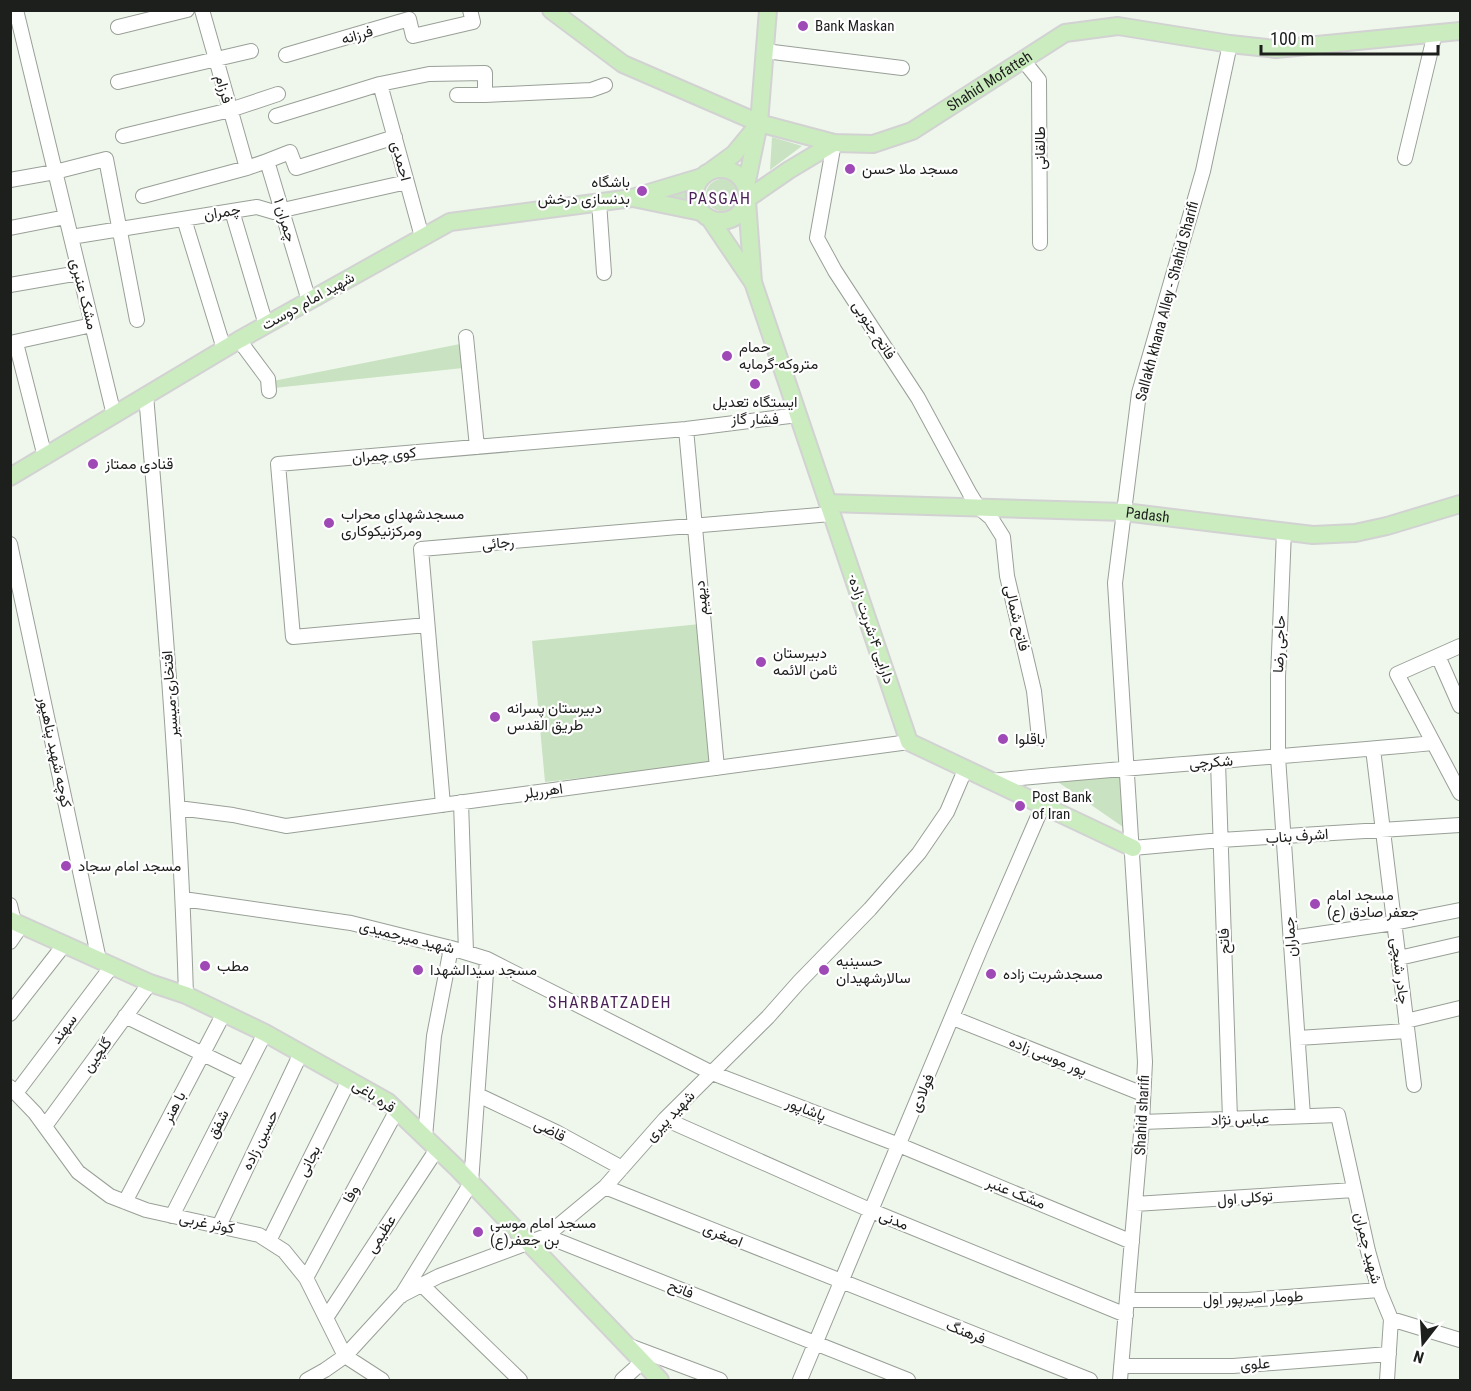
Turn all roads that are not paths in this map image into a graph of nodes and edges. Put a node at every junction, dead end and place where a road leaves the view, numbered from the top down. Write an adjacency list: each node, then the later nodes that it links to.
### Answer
1 (16, 10): 32 (street, مشک عنبری)
2 (187, 10): 7 (street)
3 (202, 10): 14 (street, فرزام)
4 (470, 10): 13 (street, فرزانه)
5 (551, 10): 25 (main road, Shahid Mofatteh)
6 (768, 10): 12 (main road)
7 (118, 27)
8 (1461, 31): 9 (main road, Shahid Mofatteh)
9 (1435, 33): 10 (main road, Shahid Mofatteh); 29 (street)
10 (1230, 44): 15 (main road, Shahid Mofatteh); 72 (street, Sallakh khana Alley - Shahid Sharifi)
11 (251, 51): 14 (street)
12 (765, 51): 16 (street); 25 (main road)
13 (286, 55)
14 (216, 60): 17 (street); 23 (street, فرزام)
15 (1023, 60): 28 (main road, Shahid Mofatteh); 49 (street, طالقانی)
16 (902, 68)
17 (118, 82)
18 (380, 84): 22 (street); 24 (street); 27 (street, احمدی)
19 (605, 85): 22 (street)
20 (278, 94): 23 (street)
21 (457, 95): 22 (street)
22 (485, 95)
23 (230, 110): 26 (street); 31 (street, فرزام)
24 (276, 116)
25 (759, 123): 28 (main road, Shahid Mofatteh); 33 (main road); 36 (main road)
26 (123, 136)
27 (395, 137): 30 (street); 35 (street, احمدی)
28 (834, 143): 36 (main road); 70 (street, فاتح جنوبی)
29 (1405, 158)
30 (267, 161): 31 (street); 40 (street, چمران ۱)
31 (247, 168): 37 (street)
32 (55, 172): 34 (street); 43 (street, مشک عنبری); 46 (street)
33 (706, 174): 36 (main road); 38 (main road); 42 (main road)
34 (10, 180)
35 (407, 182): 40 (street, چمران); 48 (street, احمدی)
36 (747, 195): 42 (main road); 52 (main road)
37 (143, 196)
38 (632, 198): 39 (main road, شهید امام دوست); 42 (main road)
39 (599, 202): 48 (main road, شهید امام دوست); 51 (street)
40 (282, 210): 41 (street, چمران); 54 (street, چمران ۱)
41 (232, 211): 44 (street, چمران); 57 (street)
42 (705, 215): 52 (main road)
43 (66, 217): 45 (street); 47 (street, مشک عنبری)
44 (184, 219): 46 (street, چمران); 60 (street)
45 (10, 228)
46 (119, 230): 47 (street, چمران); 55 (street)
47 (71, 237): 50 (street, مشک عنبری)
48 (422, 237): 54 (main road, شهید امام دوست)
49 (1040, 243)
50 (79, 273): 53 (street); 56 (street, مشک عنبری)
51 (604, 273)
52 (753, 282): 64 (main road, -دارایی ۴-شربت زاده)
53 (10, 285)
54 (309, 301): 57 (main road, شهید امام دوست)
55 (137, 320)
56 (92, 325): 59 (street); 63 (street, مشک عنبری)
57 (266, 325): 60 (main road, شهید امام دوست)
58 (466, 337): 66 (street)
59 (13, 343): 67 (street)
60 (231, 345): 61 (street); 62 (main road, شهید امام دوست)
61 (269, 391)
62 (146, 395): 63 (main road, شهید امام دوست); 94 (street, افتخاری-میسیر)
63 (114, 415): 67 (main road, شهید امام دوست)
64 (798, 415): 65 (street, کوی چمران); 71 (main road, -دارایی ۴-شربت زاده)
65 (686, 429): 66 (street, کوی چمران); 73 (street, دیهیم)
66 (477, 447): 76 (street, کوی چمران)
67 (45, 457): 68 (main road, شهید امام دوست)
68 (10, 477)
69 (1461, 504): 74 (main road, Padash)
70 (978, 507): 71 (main road, Padash); 72 (main road, Padash); 80 (street, فاتح شمالی)
71 (830, 508): 73 (street, رجائی); 81 (main road, -دارایی ۴-شربت زاده)
72 (1124, 512): 74 (main road, Padash); 86 (street, Sallakh khana Alley - Shahid Sharifi)
73 (694, 525): 76 (street, رجائی); 87 (street, دیهیم)
74 (1284, 531): 84 (street, حاجی رضا)
75 (10, 544): 112 (street, کوچه شهید پناهپور)
76 (427, 625): 92 (street, رجائی)
77 (1461, 646): 78 (street)
78 (1438, 656): 79 (street); 82 (street)
79 (1461, 706)
80 (1039, 738)
81 (909, 742): 87 (street, اهرریلر); 88 (main road)
82 (1433, 744): 83 (street, شکرچی); 90 (street)
83 (1373, 749): 84 (street, شکرچی); 96 (street, چادر شبچی)
84 (1278, 757): 85 (street, شکرچی); 97 (street, جماران)
85 (1218, 762): 86 (street, شکرچی); 98 (street, فاتح)
86 (1127, 767): 89 (street, شکرچی); 99 (street, Sallakh khana Alley - Shahid Sharifi)
87 (717, 768): 91 (street, اهرریلر)
88 (965, 770): 89 (main road); 125 (street, شهید پیری)
89 (989, 781): 93 (main road)
90 (1461, 793)
91 (461, 802): 92 (street, اهرریلر); 109 (street)
92 (442, 805): 94 (street, اهرریلر)
93 (1043, 806): 99 (main road); 119 (street, فولادی)
94 (178, 808): 100 (street, افتخاری-میسیر)
95 (1461, 825): 96 (street, اشرف بناب)
96 (1383, 830): 97 (street, اشرف بناب); 103 (street, چادر شبچی)
97 (1283, 836): 98 (street, اشرف بناب); 104 (street, جماران)
98 (1221, 840): 99 (street, اشرف بناب); 136 (street, فاتح)
99 (1133, 848): 130 (street, Shahid sharifi)
100 (183, 899): 108 (street, شهید میرحمیدی); 114 (street, افتخاری-میسیر)
101 (1461, 910): 103 (street)
102 (14, 918): 105 (street); 107 (main road, قره باغی)
103 (1394, 923): 104 (street); 110 (street, چادر شبچی)
104 (1291, 938): 122 (street, جماران)
105 (10, 942)
106 (1461, 944): 110 (street)
107 (64, 945): 112 (main road, قره باغی); 117 (street)
108 (451, 948): 109 (street, شهید میرحمیدی); 139 (street, عظیمی)
109 (466, 952): 111 (street, شهید میرحمیدی)
110 (1399, 958): 120 (street, چادر شبچی)
111 (487, 959): 125 (street, شهید میرحمیدی); 131 (street)
112 (105, 963): 113 (main road, قره باغی); 129 (street, سهند)
113 (150, 983): 114 (main road, قره باغی); 118 (street, گلچین)
114 (186, 995): 116 (main road, قره باغی)
115 (1461, 1008): 120 (street)
116 (224, 1013): 121 (main road, قره باغی); 124 (street, با هنر)
117 (10, 1014)
118 (125, 1016): 124 (street); 138 (street, گلچین)
119 (953, 1018): 130 (street, پور موسی زاده); 140 (street, فولادی)
120 (1407, 1026): 122 (street); 128 (street, چادر شبچی)
121 (265, 1033): 123 (main road, قره باغی); 126 (street, شفق)
122 (1298, 1038): 134 (street, جماران)
123 (301, 1053): 127 (main road, قره باغی); 149 (street, حسین زاده)
124 (202, 1055): 126 (street); 145 (street, با هنر)
125 (712, 1072): 135 (street, شهید پیری); 140 (street, پاشاپور)
126 (244, 1074): 148 (street, شفق)
127 (349, 1080): 132 (main road, قره باغی); 151 (street, بجانی)
128 (1414, 1085)
129 (13, 1090): 138 (street, کوثر غربی)
130 (1143, 1094): 137 (street, Shahid sharifi)
131 (478, 1095): 141 (street, قاضی); 142 (street)
132 (397, 1110): 139 (main road, قره باغی); 154 (street, وفا)
133 (1338, 1115): 134 (street, عباس نژاد); 144 (street, شهید چمران)
134 (1303, 1116): 136 (street, عباس نژاد)
135 (665, 1119): 141 (street, شهید پیری); 147 (street, مدنی)
136 (1230, 1119): 137 (street, عباس نژاد)
137 (1142, 1122): 146 (street, Shahid sharifi)
138 (45, 1126): 145 (street, کوثر غربی)
139 (431, 1143): 142 (main road, قره باغی); 161 (street, عظیمی)
140 (899, 1145): 147 (street, فولادی); 153 (street, مشک عنبر)
141 (622, 1168): 143 (street, شهید پیری)
142 (471, 1184): 152 (main road, قره باغی); 158 (street)
143 (605, 1187): 150 (street, شهید پیری); 155 (street, اصغری)
144 (1354, 1190): 146 (street, توکلی اول); 157 (street, شهید چمران)
145 (124, 1202): 148 (street, کوثر غربی)
146 (1136, 1204): 153 (street, Shahid sharifi)
147 (872, 1211): 155 (street, فولادی); 160 (street, مدنی)
148 (172, 1216): 149 (street, کوثر غربی)
149 (219, 1226): 151 (street, کوثر غربی)
150 (546, 1236): 152 (street, شهید پیری); 164 (street, فاتح)
151 (269, 1241): 154 (street, کوثر غربی)
152 (526, 1242): 156 (street, شهید پیری); 165 (main road, قره باغی)
153 (1132, 1242): 159 (street, Shahid sharifi)
154 (306, 1278): 161 (street, کوثر غربی)
155 (842, 1283): 164 (street, فولادی); 178 (street, فرهنگ)
156 (422, 1285): 158 (street, شهید پیری); 172 (street)
157 (1379, 1290): 159 (street, طومار امیرپور اول); 162 (street, شهید چمران)
158 (400, 1296): 167 (street, شهید پیری)
159 (1127, 1300): 160 (street, Shahid sharifi)
160 (1126, 1315): 169 (street, Shahid sharifi)
161 (326, 1318): 167 (street, کوثر غربی)
162 (1391, 1319): 163 (street); 166 (street, شهید چمران)
163 (1461, 1340)
164 (816, 1343): 176 (street, فولادی); 177 (street, فاتح)
165 (625, 1344): 168 (main road, قره باغی); 175 (street)
166 (1389, 1354): 169 (street, علوی); 180 (street, شهید چمران)
167 (345, 1356): 170 (street, شهید پیری); 171 (street)
168 (642, 1362): 173 (street); 174 (main road, قره باغی)
169 (1121, 1366): 179 (street, Shahid sharifi)
170 (311, 1379)
171 (382, 1380)
172 (520, 1380)
173 (622, 1380)
174 (660, 1380)
175 (720, 1380)
176 (800, 1380)
177 (908, 1380)
178 (1090, 1380)
179 (1120, 1380)
180 (1387, 1380)

